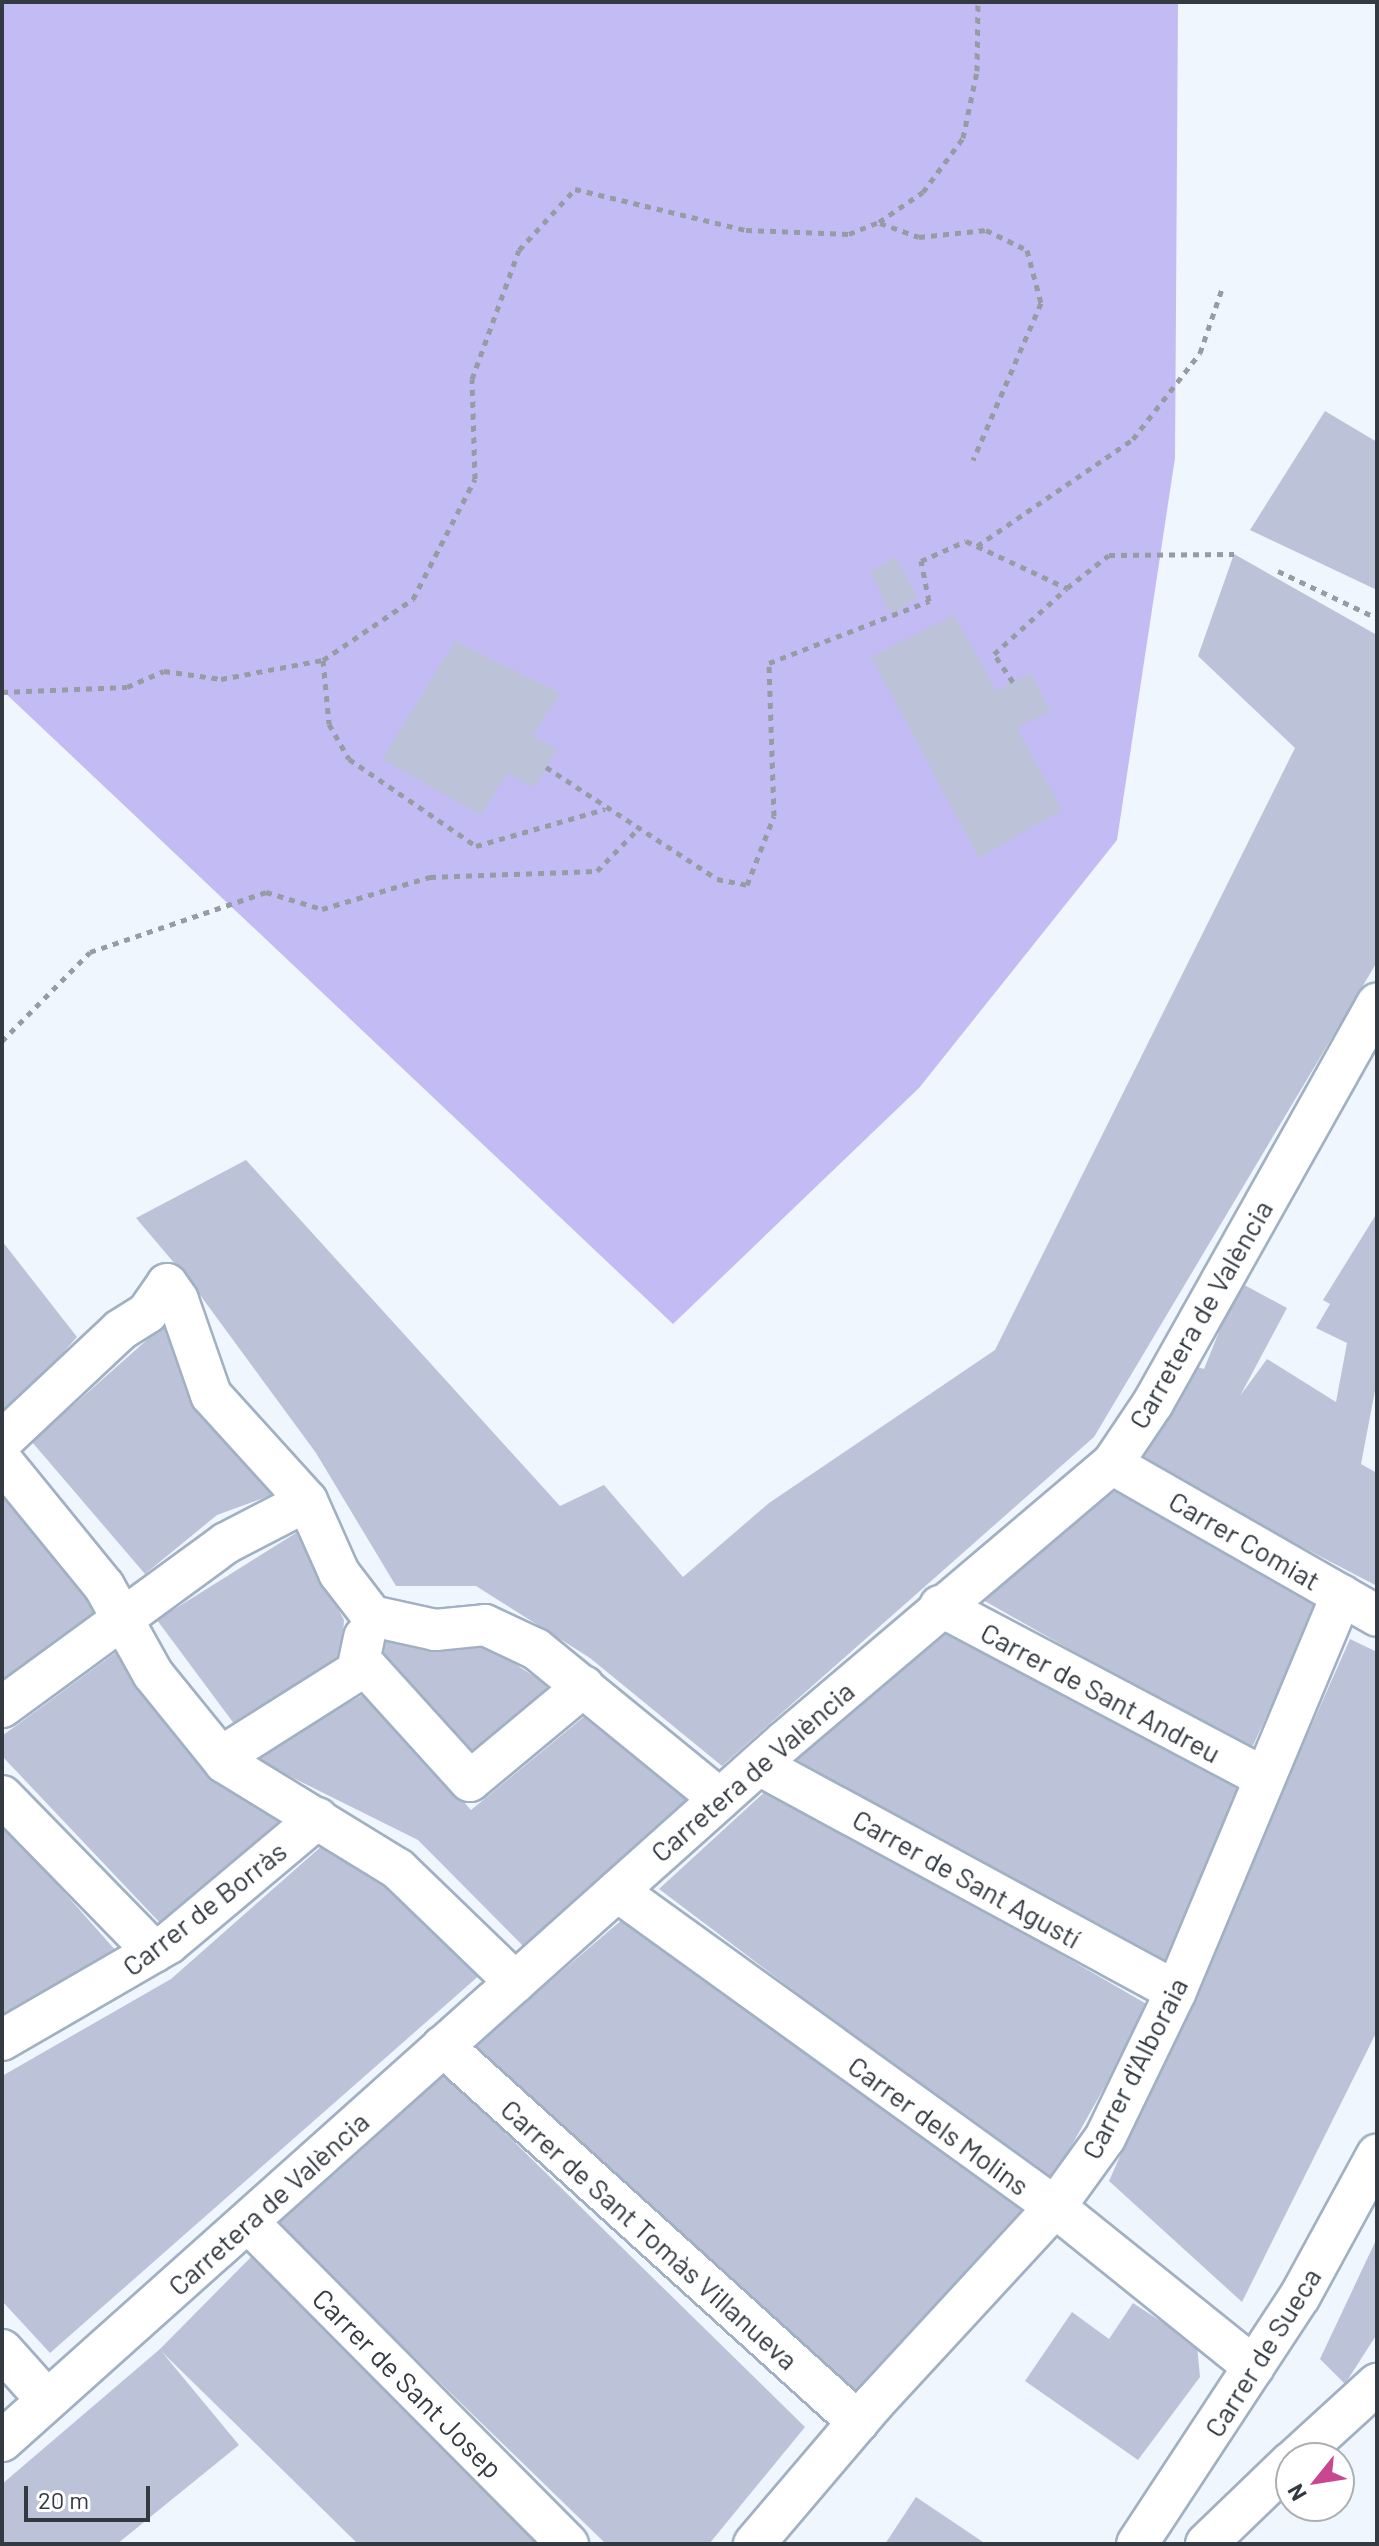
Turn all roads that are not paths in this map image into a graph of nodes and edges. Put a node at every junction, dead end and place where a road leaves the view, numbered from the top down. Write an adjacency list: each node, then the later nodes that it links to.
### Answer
1 (1377, 1004): 4 (street, Carretera de València)
2 (2, 1441): 5 (street)
3 (2, 1461): 10 (street)
4 (1112, 1464): 6 (street, Carrer Comiat); 7 (street, Carretera de València)
5 (307, 1501): 8 (street); 10 (street)
6 (1342, 1595): 9 (street, Carrer Comiat); 16 (street, Carrer d'Alboraia)
7 (940, 1606): 15 (street, Carretera de València); 16 (street, Carrer de Sant Andreu)
8 (367, 1610): 11 (street); 12 (street)
9 (1377, 1616)
10 (124, 1618): 13 (street); 14 (street)
11 (361, 1661): 12 (street); 14 (street)
12 (584, 1686): 18 (street)
13 (2, 1707)
14 (221, 1757): 19 (street)
15 (759, 1765): 18 (street, Carretera de València); 23 (street, Carrer de Sant Agustí)
16 (1263, 1777): 23 (street, Carrer d'Alboraia)
17 (2, 1796): 21 (street)
18 (720, 1799): 20 (street, Carretera de València)
19 (318, 1818): 21 (street, Carrer de Borràs); 22 (street)
20 (617, 1891): 22 (street, Carretera de València); 27 (street, Carrer dels Molins)
21 (154, 1952): 24 (street, Carrer de Borràs)
22 (515, 1982): 25 (street, Carretera de València)
23 (1176, 1991): 27 (street, Carrer d'Alboraia)
24 (2, 2040)
25 (443, 2046): 28 (street, Carretera de València); 33 (street, Carrer de Sant Tomàs Villanueva)
26 (1377, 2155): 30 (street, Carrer de Sueca)
27 (1055, 2207): 30 (street, Carrer dels Molins); 33 (street, Carrer d'Alboraia)
28 (248, 2222): 32 (street, Carretera de València); 37 (street, Carrer de Sant Josep)
29 (2, 2350): 32 (street)
30 (1254, 2367): 39 (street, Carrer de Sueca)
31 (1372, 2399): 35 (street)
32 (47, 2400): 34 (street, Carretera de València)
33 (858, 2422): 38 (street, Carrer d'Alboraia)
34 (2, 2441)
35 (1317, 2442)
36 (1275, 2477): 40 (street)
37 (568, 2544)
38 (754, 2544)
39 (1137, 2544)
40 (1206, 2544)

